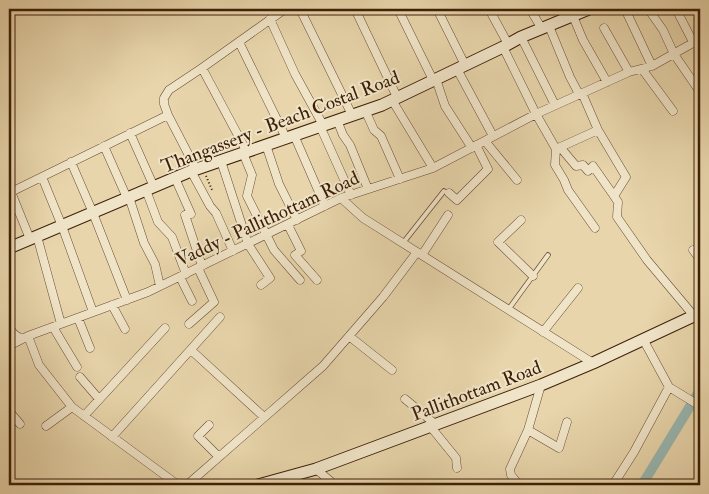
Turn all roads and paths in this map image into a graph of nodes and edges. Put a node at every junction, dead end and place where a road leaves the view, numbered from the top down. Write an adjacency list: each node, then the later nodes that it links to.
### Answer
1 (284, 9): 12 (street)
2 (300, 9): 35 (street)
3 (355, 9): 29 (street)
4 (398, 9): 25 (street)
5 (437, 9): 21 (street)
6 (489, 9): 18 (street)
7 (530, 9): 13 (street)
8 (625, 9): 20 (street)
9 (676, 9): 16 (street)
10 (582, 11): 13 (street, Thangassery - Beach Costal Road); 26 (street)
11 (651, 13): 19 (street)
12 (270, 19): 17 (street); 37 (street)
13 (545, 27): 15 (street, Thangassery - Beach Costal Road); 28 (street)
14 (604, 28): 24 (street)
15 (521, 37): 18 (street, Thangassery - Beach Costal Road); 30 (street)
16 (698, 41): 19 (street, Vaddy - Pallithottam Road)
17 (239, 42): 22 (street); 41 (street)
18 (506, 46): 21 (street, Thangassery - Beach Costal Road); 33 (street)
19 (674, 54): 20 (street, Vaddy - Pallithottam Road); 27 (street)
20 (652, 66): 23 (street, Vaddy - Pallithottam Road)
21 (461, 67): 25 (street, Thangassery - Beach Costal Road); 40 (street)
22 (202, 68): 34 (street); 47 (street)
23 (642, 69): 24 (street, Vaddy - Pallithottam Road); 32 (street)
24 (629, 72): 26 (street, Vaddy - Pallithottam Road)
25 (434, 80): 29 (street, Thangassery - Beach Costal Road); 45 (street)
26 (607, 82): 28 (street, Vaddy - Pallithottam Road)
27 (700, 92)
28 (580, 94): 30 (street, Vaddy - Pallithottam Road); 38 (street)
29 (395, 98): 31 (street, Thangassery - Beach Costal Road); 50 (street)
30 (555, 105): 33 (street, Vaddy - Pallithottam Road)
31 (365, 110): 35 (street, Thangassery - Beach Costal Road); 54 (street)
32 (673, 110)
33 (536, 114): 40 (street, Vaddy - Pallithottam Road); 46 (street)
34 (168, 115): 39 (street); 51 (street)
35 (352, 115): 36 (street, Thangassery - Beach Costal Road)
36 (337, 120): 37 (street, Thangassery - Beach Costal Road); 57 (street)
37 (321, 126): 41 (street, Thangassery - Beach Costal Road); 60 (street)
38 (598, 130): 46 (street); 61 (street)
39 (130, 133): 44 (street); 56 (street)
40 (493, 136): 42 (street, Vaddy - Pallithottam Road)
41 (290, 137): 43 (street, Thangassery - Beach Costal Road); 64 (street)
42 (485, 141): 45 (street, Vaddy - Pallithottam Road); 55 (street)
43 (266, 145): 47 (street, Thangassery - Beach Costal Road); 67 (street)
44 (104, 146): 49 (street); 62 (street)
45 (474, 147): 50 (street, Vaddy - Pallithottam Road); 58 (street)
46 (558, 148): 61 (street); 71 (street)
47 (245, 152): 48 (street, Thangassery - Beach Costal Road); 72 (street)
48 (221, 161): 51 (street, Thangassery - Beach Costal Road); 75 (street)
49 (71, 162): 52 (street); 65 (street)
50 (433, 168): 54 (street, Vaddy - Pallithottam Road)
51 (194, 170): 53 (street, Thangassery - Beach Costal Road); 78 (street)
52 (42, 177): 59 (street); 70 (street)
53 (175, 178): 56 (street, Thangassery - Beach Costal Road); 82 (street)
54 (400, 179): 57 (street, Vaddy - Pallithottam Road)
55 (517, 180)
56 (150, 189): 62 (street, Thangassery - Beach Costal Road); 83 (street)
57 (368, 189): 60 (street, Vaddy - Pallithottam Road)
58 (446, 192): 74 (lane)
59 (10, 193): 73 (street)
60 (351, 195): 63 (street, Vaddy - Pallithottam Road)
61 (614, 196): 95 (street)
62 (128, 198): 65 (street, Thangassery - Beach Costal Road); 88 (street)
63 (341, 198): 64 (street, Vaddy - Pallithottam Road); 74 (street)
64 (325, 206): 67 (street, Vaddy - Pallithottam Road)
65 (93, 213): 70 (street, Thangassery - Beach Costal Road); 90 (street)
66 (448, 215): 79 (street)
67 (297, 220): 69 (street, Vaddy - Pallithottam Road)
68 (521, 220): 84 (street)
69 (288, 224): 72 (street, Vaddy - Pallithottam Road); 86 (street)
70 (62, 226): 73 (street, Thangassery - Beach Costal Road); 94 (street)
71 (595, 228)
72 (268, 235): 75 (street, Vaddy - Pallithottam Road); 85 (street)
73 (33, 238): 76 (street, Thangassery - Beach Costal Road); 98 (street)
74 (403, 243): 79 (street)
75 (248, 244): 78 (street, Vaddy - Pallithottam Road); 87 (street)
76 (9, 248)
77 (693, 250): 81 (street)
78 (233, 251): 82 (street, Vaddy - Pallithottam Road)
79 (420, 254): 93 (street); 105 (street)
80 (548, 255): 84 (lane)
81 (700, 258)
82 (200, 267): 83 (street, Vaddy - Pallithottam Road); 99 (street)
83 (183, 275): 88 (street, Vaddy - Pallithottam Road); 91 (street)
84 (532, 276): 93 (lane)
85 (300, 280)
86 (317, 280)
87 (261, 285)
88 (160, 286): 90 (street, Vaddy - Pallithottam Road)
89 (578, 288): 104 (street)
90 (127, 300): 92 (street, Vaddy - Pallithottam Road)
91 (192, 301)
92 (112, 305): 94 (street, Vaddy - Pallithottam Road); 103 (street)
93 (508, 310): 104 (street)
94 (93, 312): 97 (street, Vaddy - Pallithottam Road)
95 (697, 314): 107 (street, Pallithottam Road)
96 (220, 317): 110 (street)
97 (78, 318): 98 (street, Vaddy - Pallithottam Road); 109 (street)
98 (61, 324): 100 (street, Vaddy - Pallithottam Road)
99 (189, 324)
100 (53, 327): 106 (street, Vaddy - Pallithottam Road); 112 (street)
101 (9, 328): 106 (street)
102 (165, 328): 117 (street)
103 (125, 329)
104 (544, 332): 111 (street)
105 (349, 336): 113 (street); 123 (street)
106 (25, 338): 108 (street, Vaddy - Pallithottam Road); 120 (street)
107 (643, 339): 111 (street, Pallithottam Road); 116 (street)
108 (9, 346)
109 (90, 348)
110 (191, 350): 123 (street); 130 (street)
111 (594, 363): 115 (street, Pallithottam Road)
112 (76, 367)
113 (392, 370)
114 (80, 376): 117 (street)
115 (541, 385): 126 (street, Pallithottam Road); 129 (street)
116 (672, 390): 119 (street); 139 (street)
117 (99, 399): 122 (street)
118 (406, 399): 126 (street)
119 (700, 406)
120 (72, 407): 122 (street); 127 (street)
121 (9, 411): 125 (street)
122 (84, 416): 130 (street)
123 (264, 417): 131 (street)
124 (567, 422): 129 (street)
125 (20, 424)
126 (433, 425): 132 (street); 133 (street, Pallithottam Road)
127 (46, 426)
128 (209, 426): 131 (street)
129 (528, 430): 138 (street)
130 (112, 438): 134 (street)
131 (219, 457): 135 (street)
132 (457, 468)
133 (316, 469): 136 (street, Pallithottam Road); 137 (street)
134 (178, 485)
135 (187, 485)
136 (258, 485)
137 (335, 485)
138 (519, 485)
139 (613, 485)

